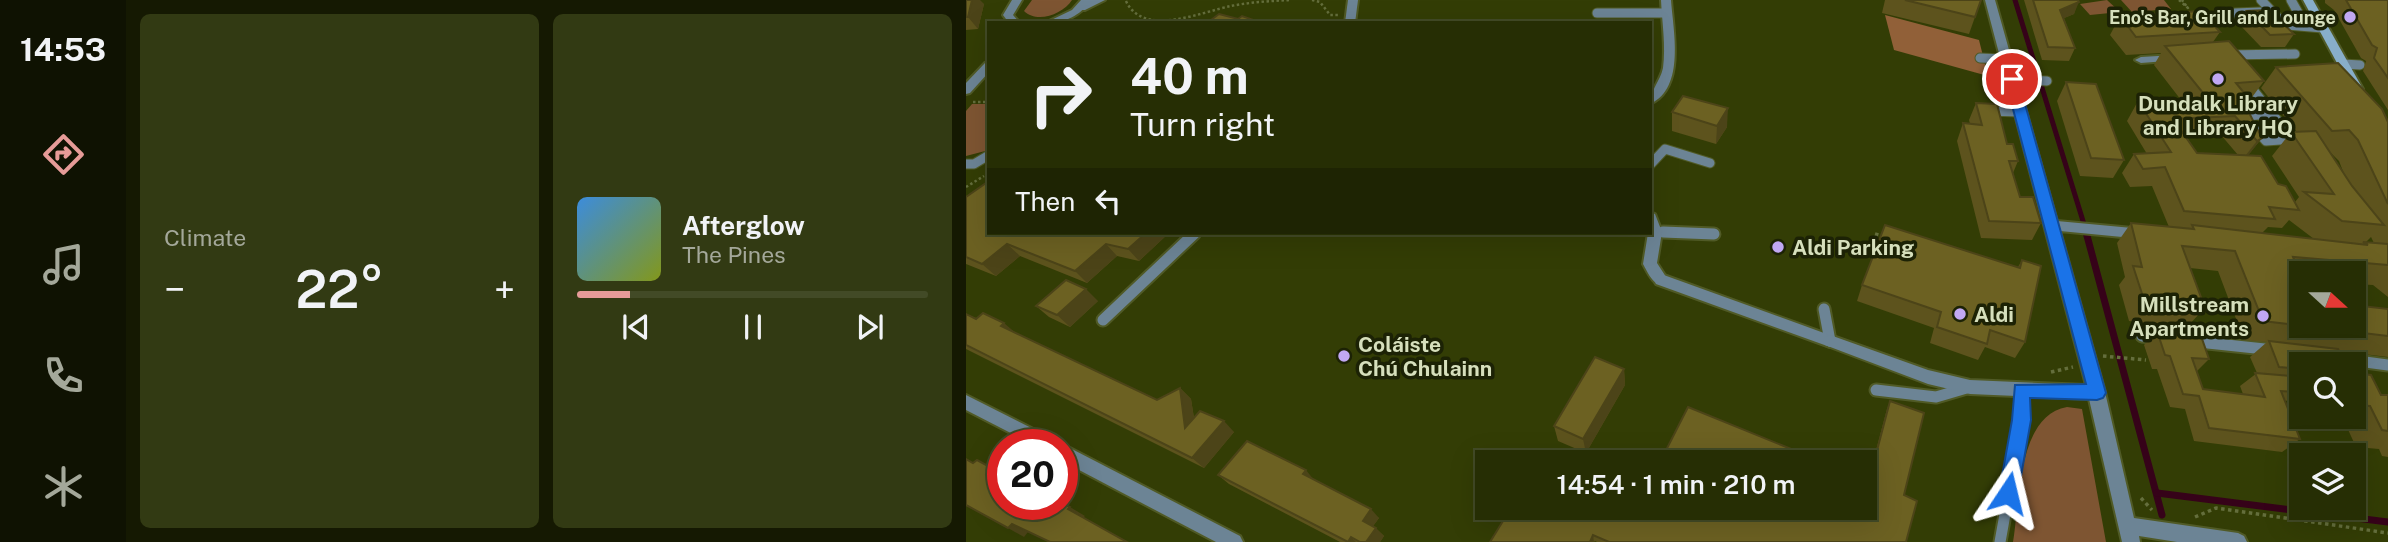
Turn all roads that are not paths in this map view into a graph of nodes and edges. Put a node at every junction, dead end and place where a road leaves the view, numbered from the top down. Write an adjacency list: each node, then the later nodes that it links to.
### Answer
1 (1017, 0): 15 (street)
2 (1100, 0): 8 (street)
3 (1353, 0): 13 (street)
4 (1990, 0): 20 (street)
5 (2261, 0): 10 (lane)
6 (2291, 0): 16 (lane)
7 (2308, 0): 16 (main road)
8 (1084, 4): 14 (street)
9 (1666, 7): 11 (lane); 31 (street)
10 (2272, 12): 12 (lane); 16 (lane)
11 (1602, 13)
12 (2235, 13)
13 (1347, 19)
14 (1066, 20)
15 (1013, 21)
16 (2322, 25): 23 (main road)
17 (2295, 54): 21 (lane)
18 (2189, 57): 22 (street)
19 (1980, 58): 20 (lane)
20 (2006, 59): 27 (street)
21 (2224, 59)
22 (2141, 60)
23 (2343, 64): 24 (lane); 30 (main road)
24 (2360, 65)
25 (987, 67): 29 (street)
26 (2241, 75): 34 (lane)
27 (2012, 79): 28 (lane); 33 (street)
28 (2047, 81)
29 (966, 90)
30 (2360, 96)
31 (1652, 98)
32 (1986, 111): 33 (lane)
33 (2020, 112): 40 (street)
34 (2272, 114): 34 (lane)
35 (987, 156): 38 (lane)
36 (1652, 163): 37 (lane)
37 (1710, 163)
38 (966, 164)
39 (1652, 223): 41 (street)
40 (2051, 225): 44 (street); 55 (street)
41 (1655, 232): 42 (lane); 48 (street)
42 (1714, 234)
43 (1193, 235): 46 (lane)
44 (2152, 235)
45 (1824, 309): 48 (lane)
46 (1103, 320)
47 (2142, 336): 49 (lane)
48 (1830, 341): 52 (street)
49 (2282, 351)
50 (2366, 362): 51 (lane)
51 (2388, 365)
52 (1970, 387): 53 (lane); 54 (street)
53 (1875, 390)
54 (2021, 390): 55 (street); 61 (lane)
55 (2097, 393): 59 (street)
56 (966, 402): 57 (street)
57 (1018, 429)
58 (1078, 460): 60 (street)
59 (2130, 534): 62 (street)
60 (1234, 542)
61 (2000, 542)
62 (2238, 542)

